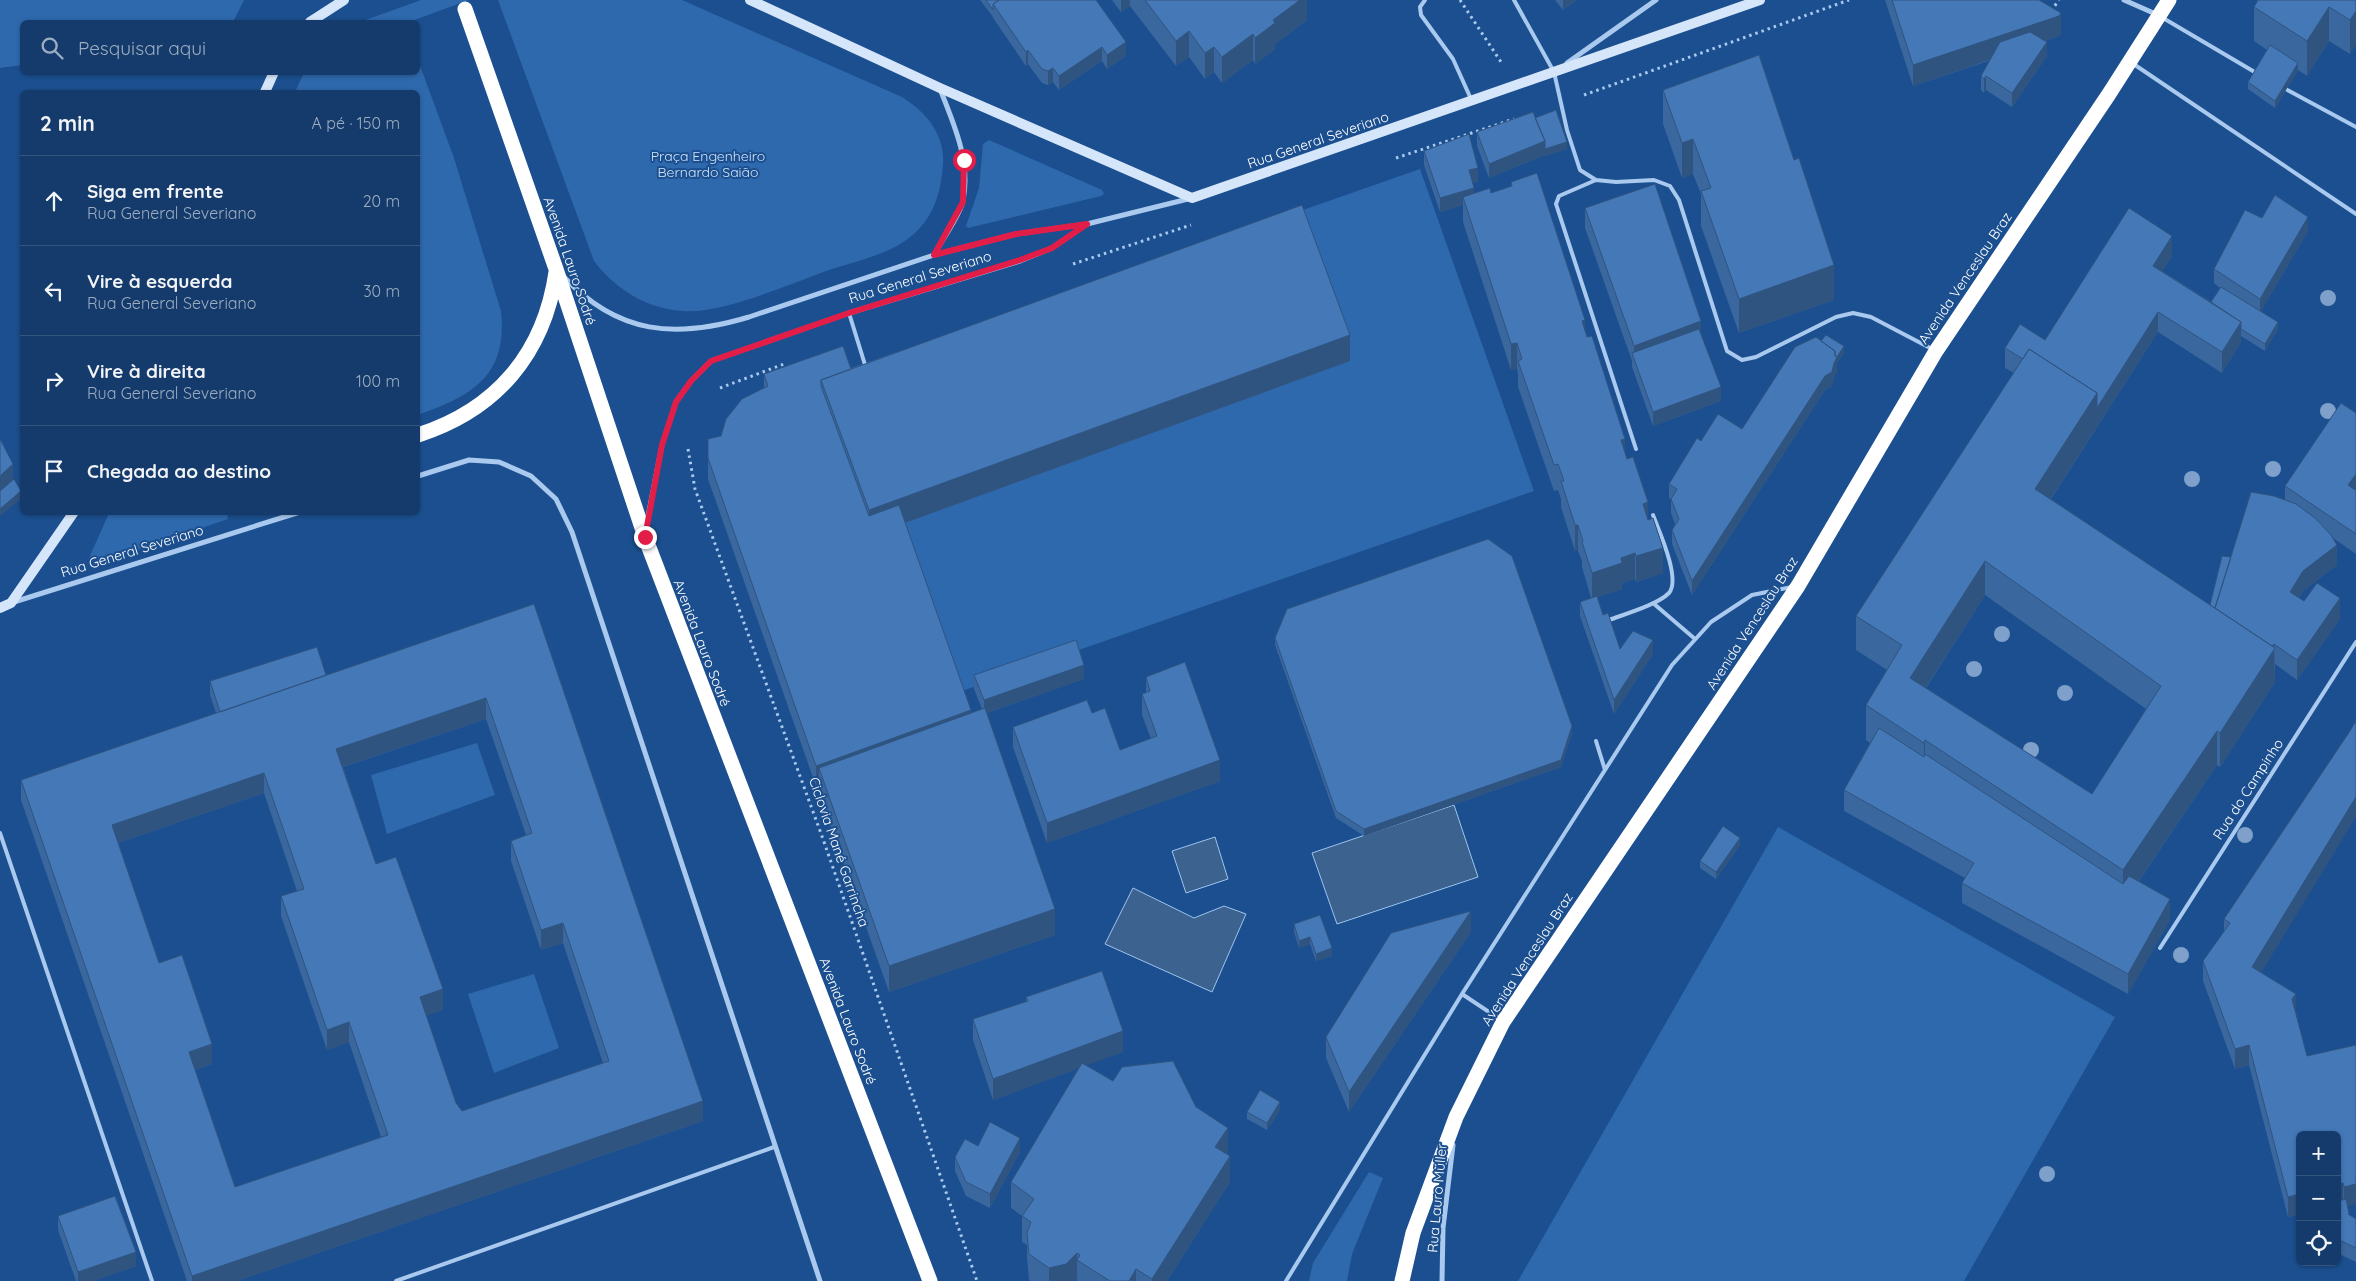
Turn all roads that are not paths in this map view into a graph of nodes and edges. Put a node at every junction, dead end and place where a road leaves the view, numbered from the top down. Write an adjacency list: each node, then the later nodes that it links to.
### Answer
1 (344, 0): 11 (main road)
2 (750, 0): 17 (main road)
3 (1425, 0): 19 (lane)
4 (1514, 0): 13 (lane)
5 (1656, 0): 13 (street, Rua General Severiano)
6 (1760, 0): 13 (main road, Rua General Severiano)
7 (2124, 0): 10 (street)
8 (2169, 0): 10 (highway, Avenida Venceslau Braz)
9 (466, 9): 26 (highway, Avenida Lauro Sodré)
10 (2158, 16): 12 (highway, Avenida Venceslau Braz); 15 (lane)
11 (313, 20)
12 (2130, 62): 23 (lane); 28 (highway, Avenida Venceslau Braz)
13 (1554, 72): 19 (main road, Rua General Severiano); 21 (lane)
14 (273, 75): 18 (main road)
15 (2265, 78)
16 (2273, 82): 20 (lane)
17 (940, 88): 22 (main road); 25 (street, Rua General Severiano)
18 (266, 90)
19 (1472, 101): 22 (main road, Rua General Severiano)
20 (2356, 127)
21 (1596, 180): 28 (lane); 31 (lane)
22 (1192, 198): 24 (street, Rua General Severiano)
23 (2356, 214)
24 (1087, 224): 25 (street, Rua General Severiano); 27 (street, Rua General Severiano)
25 (934, 255): 26 (street, Rua General Severiano)
26 (556, 268): 30 (highway); 36 (highway, Avenida Lauro Sodré)
27 (849, 313): 29 (lane); 36 (street, Rua General Severiano)
28 (1936, 351): 37 (highway, Avenida Venceslau Braz)
29 (867, 372)
30 (420, 434)
31 (1636, 449)
32 (420, 475): 51 (street)
33 (72, 515): 38 (main road)
34 (290, 515): 38 (street, Rua General Severiano)
35 (1653, 515): 39 (lane)
36 (645, 537): 55 (highway, Avenida Lauro Sodré)
37 (1798, 586): 42 (lane); 49 (highway, Avenida Venceslau Braz)
38 (11, 603): 40 (main road, Rua General Severiano)
39 (1653, 603): 41 (lane); 42 (lane)
40 (0, 608)
41 (1609, 620)
42 (1695, 639): 45 (lane)
43 (2356, 642): 47 (lane, Rua do Campinho)
44 (1596, 741): 45 (lane)
45 (1605, 770): 48 (lane)
46 (0, 833): 52 (lane)
47 (2160, 948)
48 (1462, 994): 49 (lane); 56 (lane)
49 (1502, 1022): 50 (highway, Avenida Venceslau Braz)
50 (1456, 1117): 57 (highway, Avenida Venceslau Braz); 58 (street, Rua Lauro Müller)
51 (774, 1147): 53 (lane); 54 (street)
52 (152, 1281)
53 (396, 1281)
54 (820, 1281)
55 (930, 1281)
56 (1286, 1281)
57 (1402, 1281)
58 (1442, 1281)

